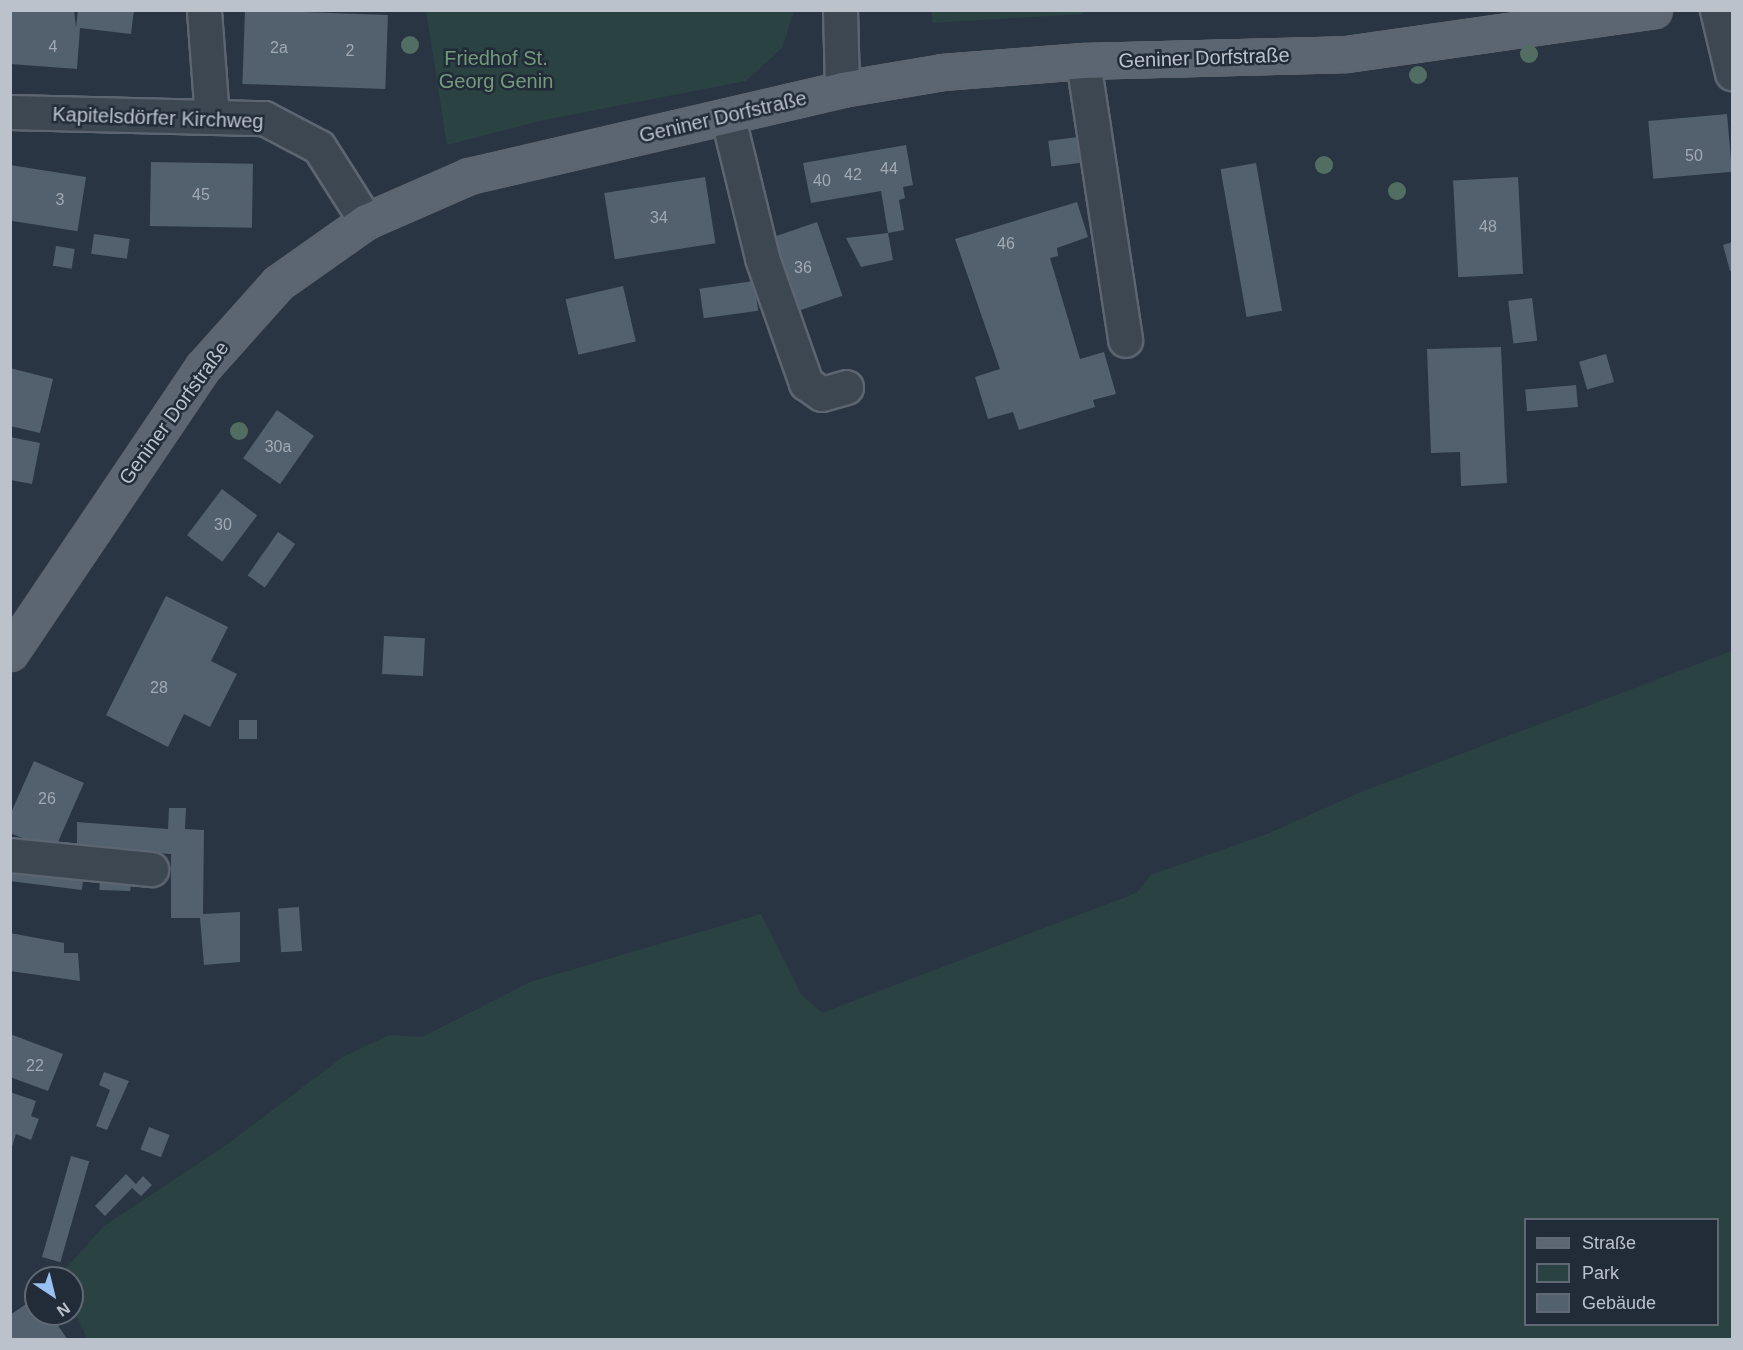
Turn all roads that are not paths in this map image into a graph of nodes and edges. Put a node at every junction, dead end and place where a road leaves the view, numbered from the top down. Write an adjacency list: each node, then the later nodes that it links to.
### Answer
1 (840, 10): 7 (street)
2 (1654, 10): 5 (main road, Geniner Dorfstraße)
3 (1717, 10): 6 (street)
4 (204, 11): 9 (street)
5 (1083, 61): 7 (main road, Geniner Dorfstraße); 12 (street)
6 (1732, 74)
7 (842, 89): 10 (main road, Geniner Dorfstraße)
8 (10, 112): 9 (street, Kapitelsdörfer Kirchweg)
9 (212, 117): 11 (street, Kapitelsdörfer Kirchweg)
10 (728, 118): 11 (main road, Geniner Dorfstraße); 13 (street)
11 (366, 221): 14 (main road, Geniner Dorfstraße)
12 (1125, 339)
13 (846, 387)
14 (10, 653)
15 (10, 855): 16 (street)
16 (151, 869)

